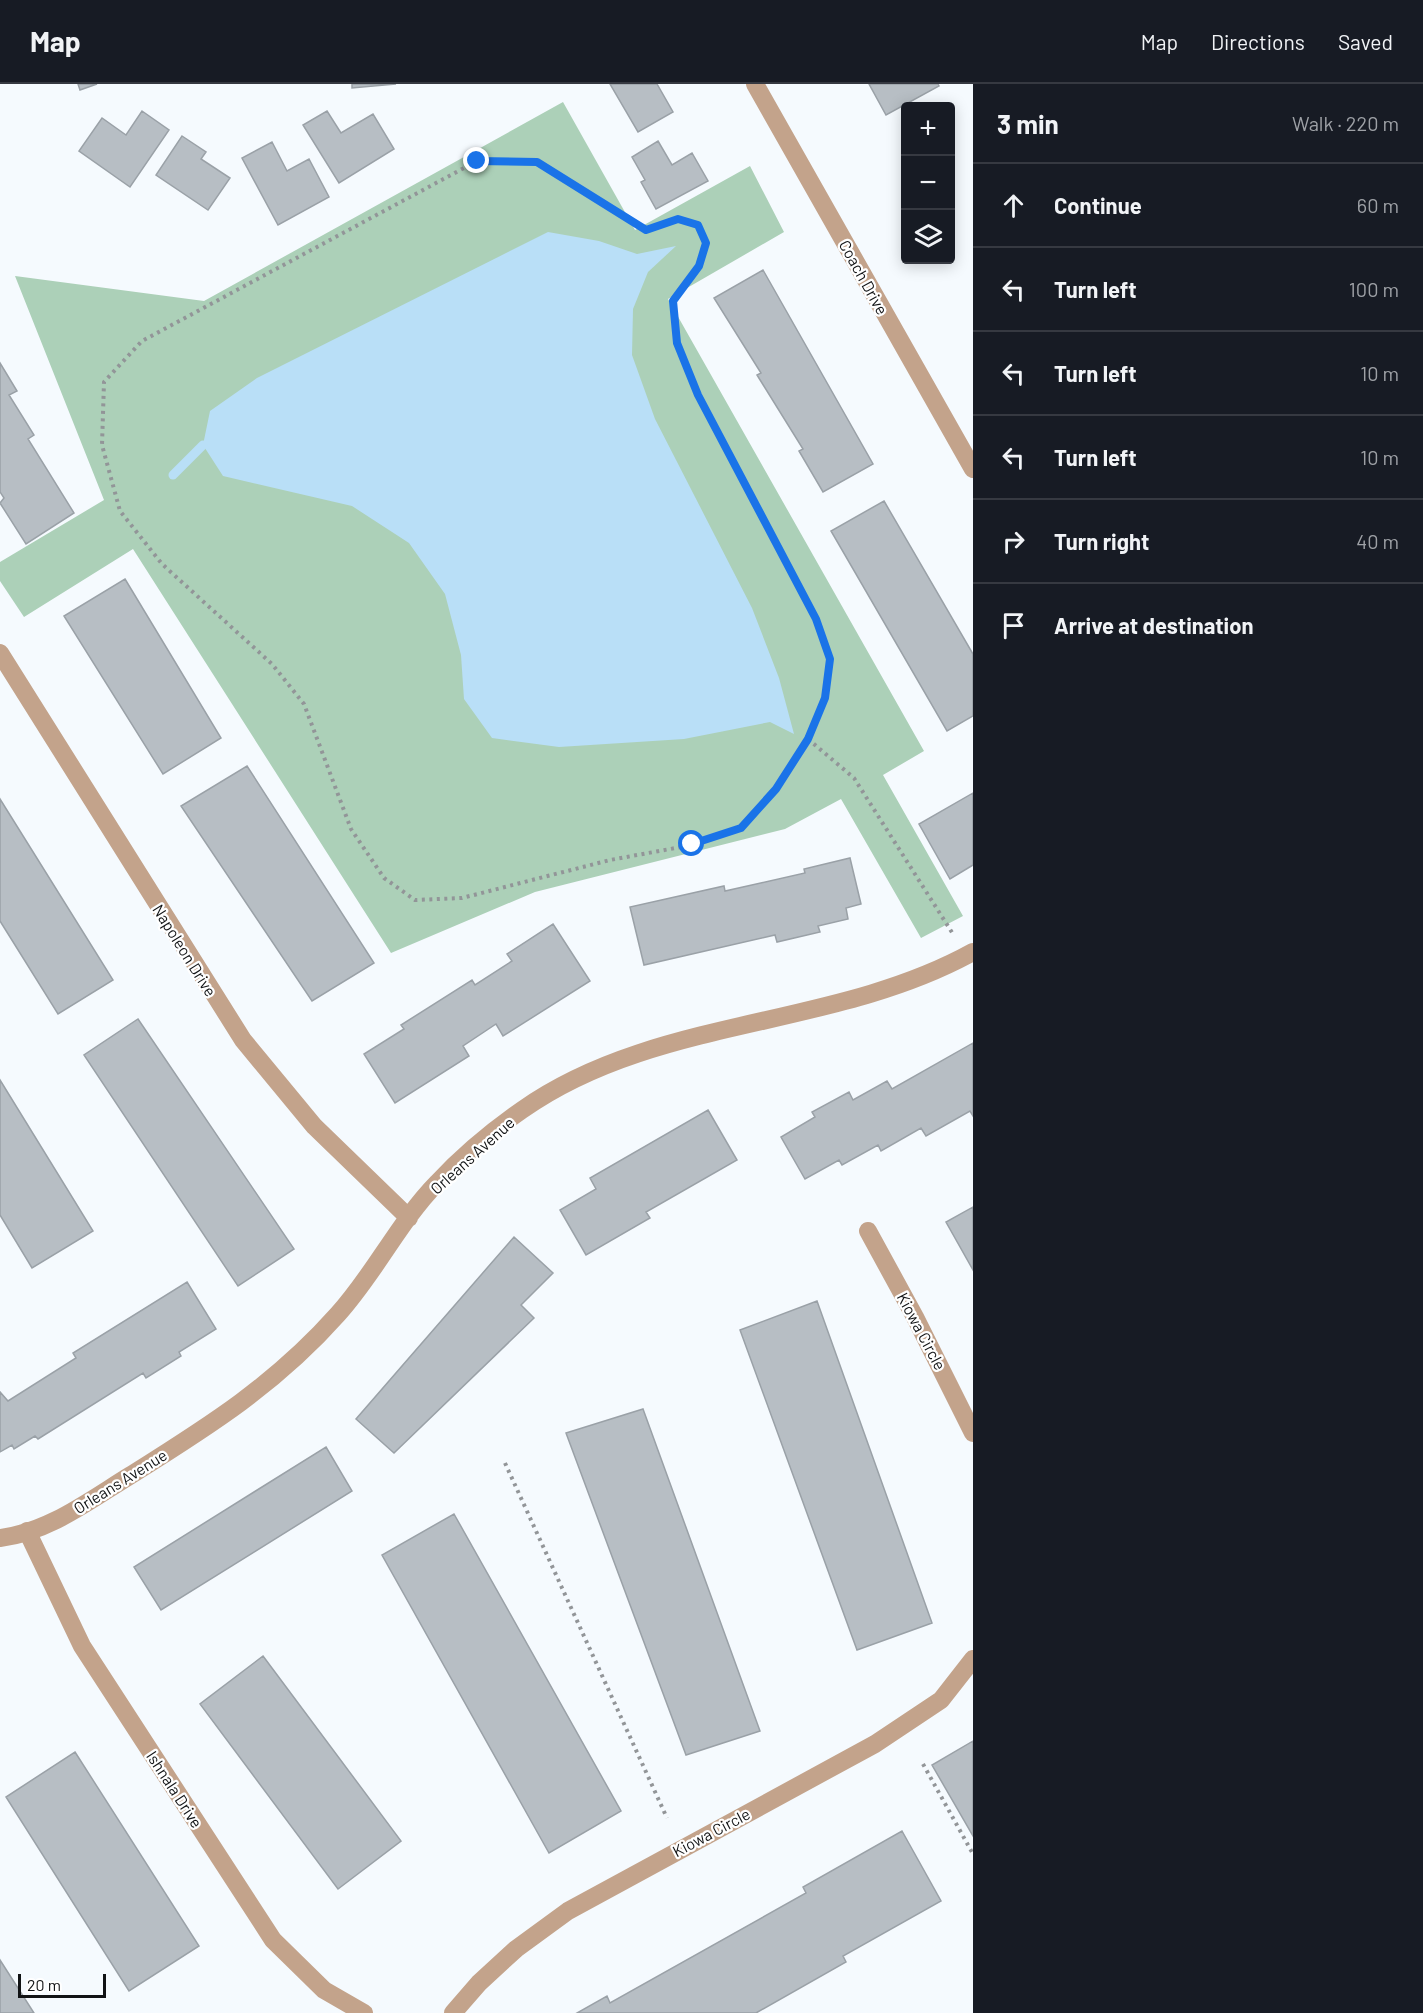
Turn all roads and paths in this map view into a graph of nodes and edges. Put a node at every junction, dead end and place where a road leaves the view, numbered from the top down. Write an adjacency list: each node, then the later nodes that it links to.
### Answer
1 (755, 84): 2 (street, Coach Drive)
2 (973, 469)
3 (0, 653): 6 (street, Napoleon Drive)
4 (808, 739): 4 (path); 5 (path)
5 (970, 953): 6 (street, Orleans Avenue)
6 (409, 1218): 10 (street, Orleans Avenue)
7 (868, 1231): 8 (street, Kiowa Circle)
8 (973, 1433)
9 (505, 1463): 14 (path)
10 (27, 1531): 11 (street, Orleans Avenue); 16 (street, Ishnala Drive)
11 (0, 1538)
12 (973, 1659): 17 (street, Kiowa Circle)
13 (923, 1764): 15 (path)
14 (667, 1818)
15 (973, 1854)
16 (364, 2013)
17 (453, 2013)

